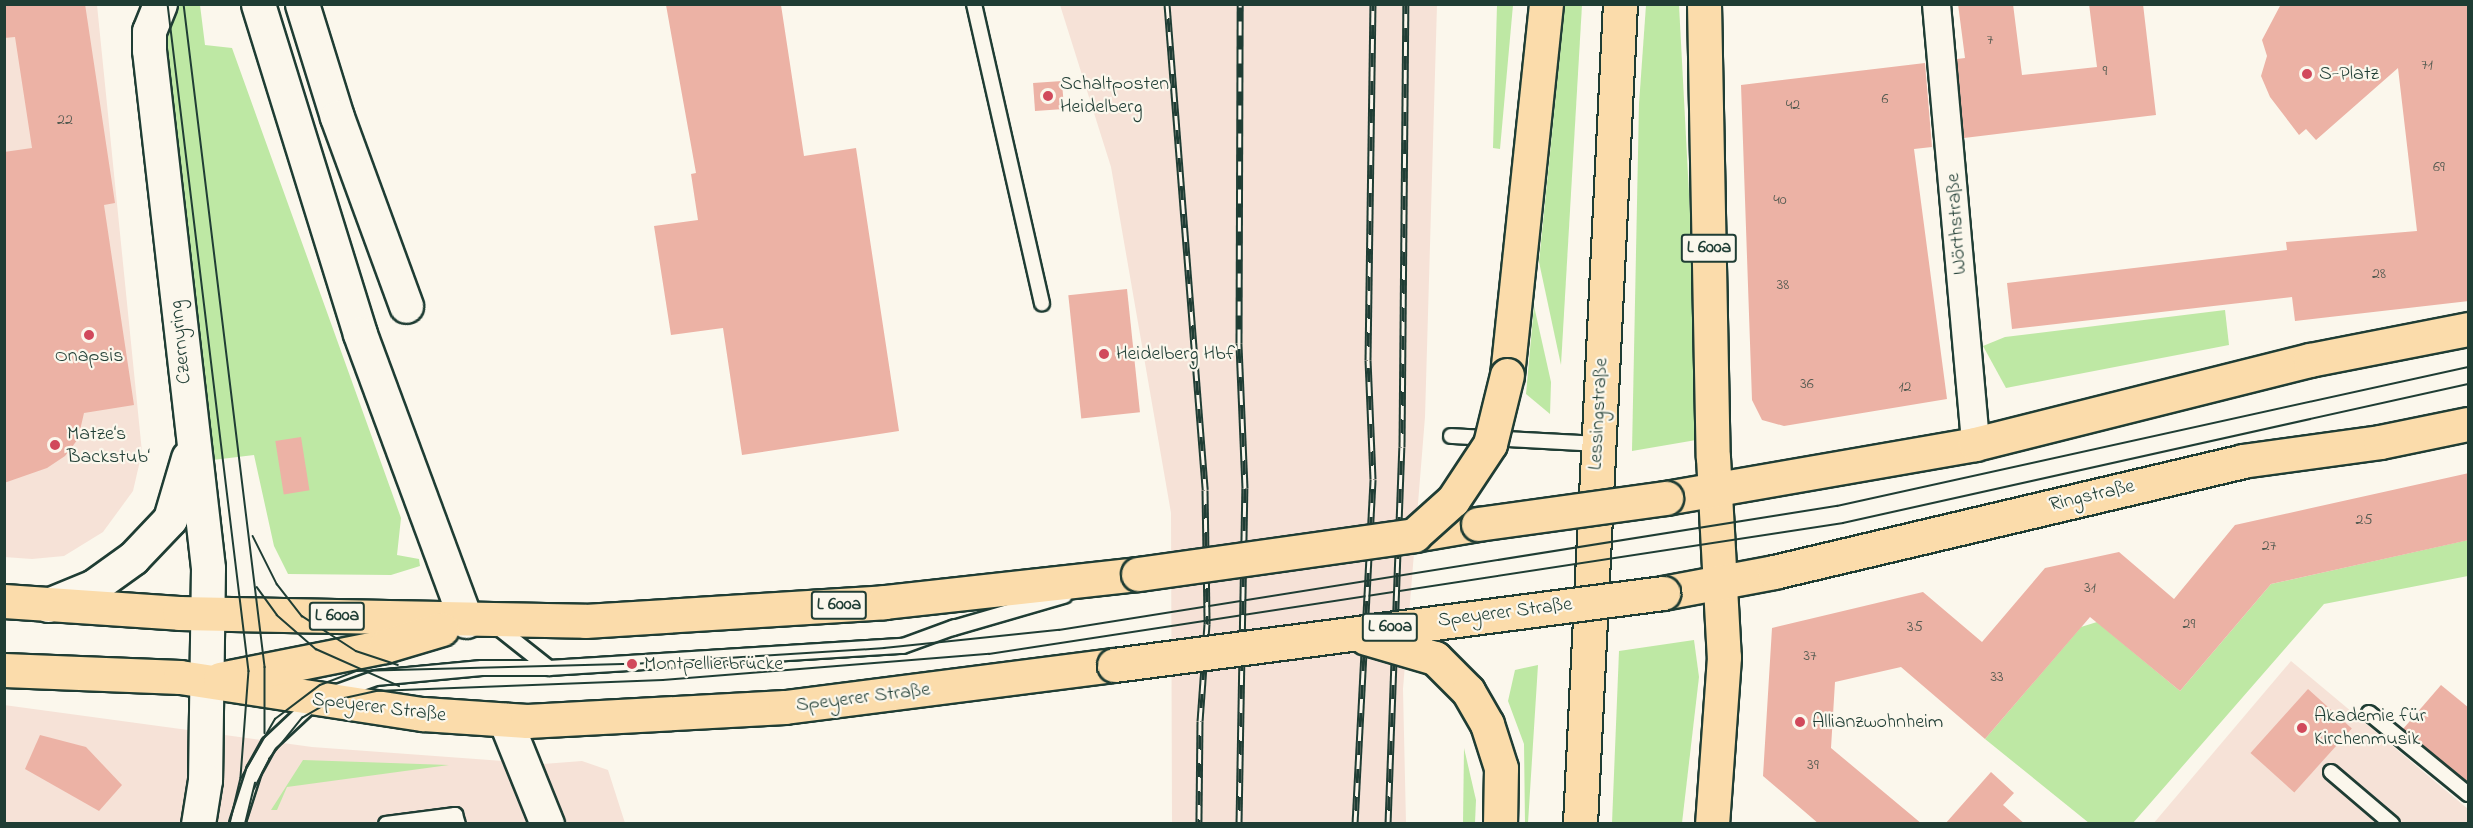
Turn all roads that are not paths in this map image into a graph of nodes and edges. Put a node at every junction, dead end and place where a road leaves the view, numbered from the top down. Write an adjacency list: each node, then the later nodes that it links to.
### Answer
1 (160, 4): 16 (main road, Czernyring)
2 (258, 4): 24 (main road)
3 (302, 4): 10 (main road)
4 (974, 4): 9 (lane)
5 (1546, 4): 18 (main road, bridge)
6 (1620, 4): 14 (main road, Lessingstraße)
7 (1704, 4): 17 (main road, L 600a)
8 (1936, 4): 15 (street, Wörthstraße)
9 (1042, 303)
10 (406, 306)
11 (2469, 329): 15 (main road)
12 (2469, 424): 20 (main road, Ringstraße)
13 (1451, 436): 14 (lane)
14 (1597, 444): 41 (main road, Lessingstraße)
15 (1975, 444): 17 (main road)
16 (192, 445): 22 (main road); 23 (main road, Czernyring)
17 (1714, 491): 18 (main road, L 600a, bridge); 20 (main road)
18 (1414, 535): 19 (main road, L 600a, bridge)
19 (1138, 574): 24 (main road, L 600a); 26 (lane)
20 (1718, 583): 25 (main road, Speyerer Straße / L 600a, bridge); 34 (main road)
21 (4, 601): 22 (main road, L 600a)
22 (48, 605): 23 (main road, L 600a)
23 (208, 614): 24 (main road, L 600a); 28 (main road, Czernyring)
24 (478, 621): 26 (lane); 28 (main road)
25 (1340, 634): 31 (main road, Speyerer Straße / L 600a, bridge); 40 (main road, bridge)
26 (549, 668): 29 (lane)
27 (4, 670): 28 (main road, Speyerer Straße / L 600a)
28 (207, 682): 29 (main road, Speyerer Straße / L 600a); 35 (main road, Czernyring)
29 (316, 700): 31 (main road, Speyerer Straße / L 600a); 36 (lane)
30 (2369, 713): 33 (lane)
31 (516, 721): 39 (main road)
32 (2331, 772): 42 (lane)
33 (2469, 794)
34 (1720, 818)
35 (198, 824)
36 (237, 824)
37 (386, 824): 38 (lane)
38 (458, 824)
39 (547, 824)
40 (1500, 824)
41 (1580, 824)
42 (2392, 824)

